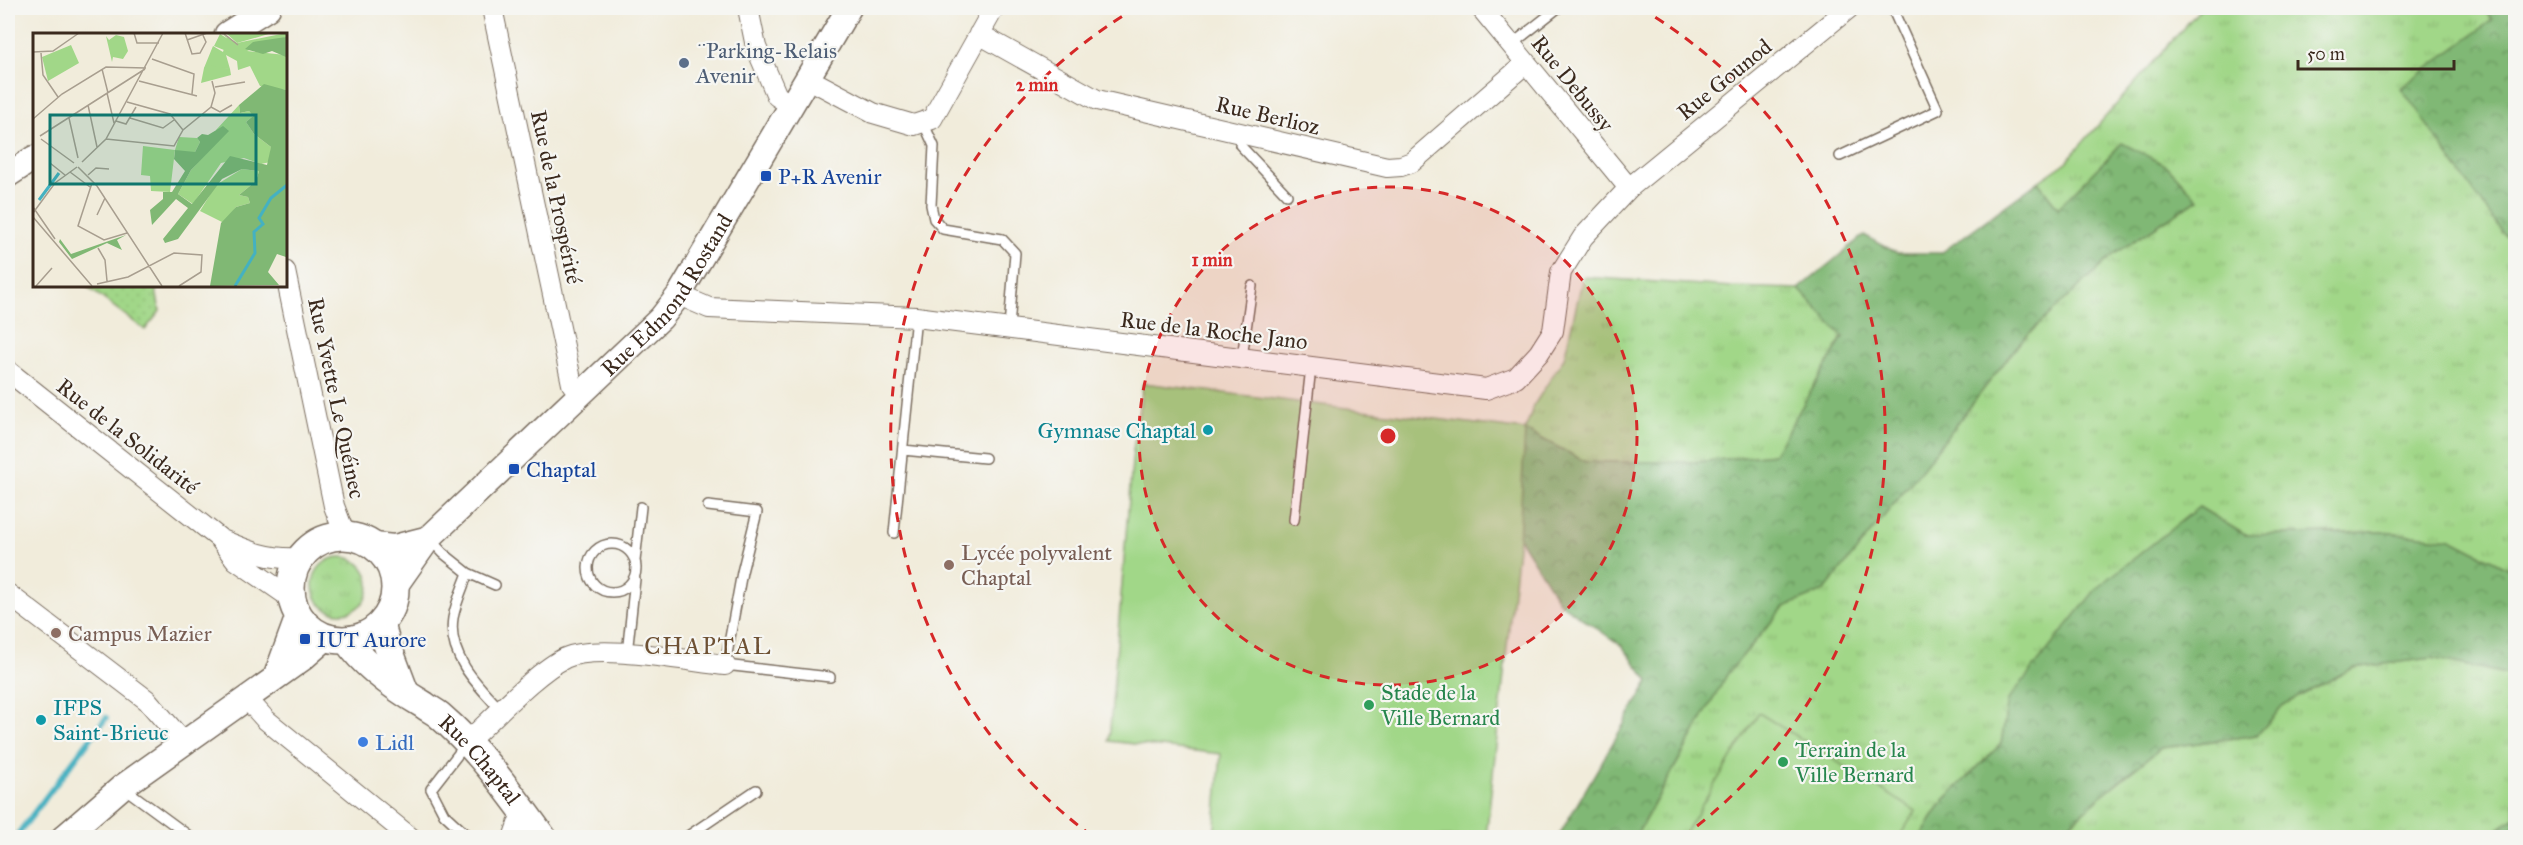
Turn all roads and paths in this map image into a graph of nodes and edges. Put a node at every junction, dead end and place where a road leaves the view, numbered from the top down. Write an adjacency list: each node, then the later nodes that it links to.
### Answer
1 (268, 8): 10 (street)
2 (492, 8): 31 (street, Rue de la Prospérité)
3 (748, 8): 15 (street)
4 (849, 8): 14 (street, Rue Edmond Rostand)
5 (994, 8): 11 (street)
6 (1481, 8): 12 (street, Rue Debussy)
7 (1558, 8): 12 (lane)
8 (1849, 8): 21 (street, Rue Gounod)
9 (1892, 8): 18 (lane)
10 (229, 33)
11 (979, 34): 16 (street); 17 (street, Rue Berlioz)
12 (1511, 45): 13 (street, Rue Debussy)
13 (1526, 63): 17 (street, Rue Berlioz); 21 (street, Rue Debussy)
14 (807, 78): 15 (street, Rue Edmond Rostand); 16 (street)
15 (792, 105): 25 (street, Rue Edmond Rostand)
16 (923, 122): 27 (lane)
17 (1242, 134): 22 (lane)
18 (1840, 156)
19 (33, 159): 20 (street)
20 (8, 175)
21 (1629, 188): 29 (street, Rue de la Roche Jano)
22 (1287, 195)
23 (286, 276): 38 (street, Rue Yvette Le Quéinec)
24 (1252, 286): 28 (lane)
25 (680, 295): 26 (street, Rue de la Roche Jano); 31 (street, Rue Edmond Rostand)
26 (916, 317): 27 (street, Rue de la Roche Jano); 32 (lane)
27 (1009, 327): 28 (street, Rue de la Roche Jano)
28 (1242, 358): 29 (street, Rue de la Roche Jano)
29 (1311, 367): 36 (lane)
30 (8, 371): 39 (street, Rue de la Solidarité)
31 (581, 394): 40 (street, Rue Edmond Rostand)
32 (903, 450): 33 (lane); 37 (lane)
33 (985, 458)
34 (708, 506): 52 (lane)
35 (641, 507): 43 (lane)
36 (1294, 520)
37 (894, 533)
38 (345, 535): 41 (main road); 42 (main road)
39 (219, 538): 42 (street, Rue de la Solidarité); 48 (street, Rue de la Solidarité)
40 (429, 538): 41 (street, Rue Edmond Rostand); 44 (lane); 45 (street, Rue Edmond Rostand)
41 (374, 545): 45 (main road)
42 (299, 558): 48 (main road)
43 (635, 567): 43 (lane); 51 (lane)
44 (468, 573): 46 (lane); 57 (lane)
45 (396, 585): 49 (main road)
46 (495, 585)
47 (8, 594): 59 (street)
48 (294, 607): 50 (main road); 53 (street)
49 (381, 624): 50 (main road); 55 (main road)
50 (336, 639): 53 (street); 55 (main road, Rue Chaptal)
51 (627, 654): 52 (street); 57 (street)
52 (725, 665): 54 (lane)
53 (276, 676): 56 (street)
54 (830, 677)
55 (405, 692): 58 (main road, Rue Chaptal)
56 (247, 699): 59 (street); 65 (street)
57 (502, 711): 58 (street)
58 (467, 742): 62 (main road, Rue Chaptal); 66 (lane)
59 (183, 743): 60 (street)
60 (122, 787): 63 (street); 64 (lane)
61 (756, 790): 69 (lane)
62 (523, 810): 67 (street); 68 (main road, Rue Chaptal)
63 (63, 837)
64 (192, 837)
65 (411, 837)
66 (470, 837)
67 (513, 837)
68 (543, 837)
69 (685, 837)

